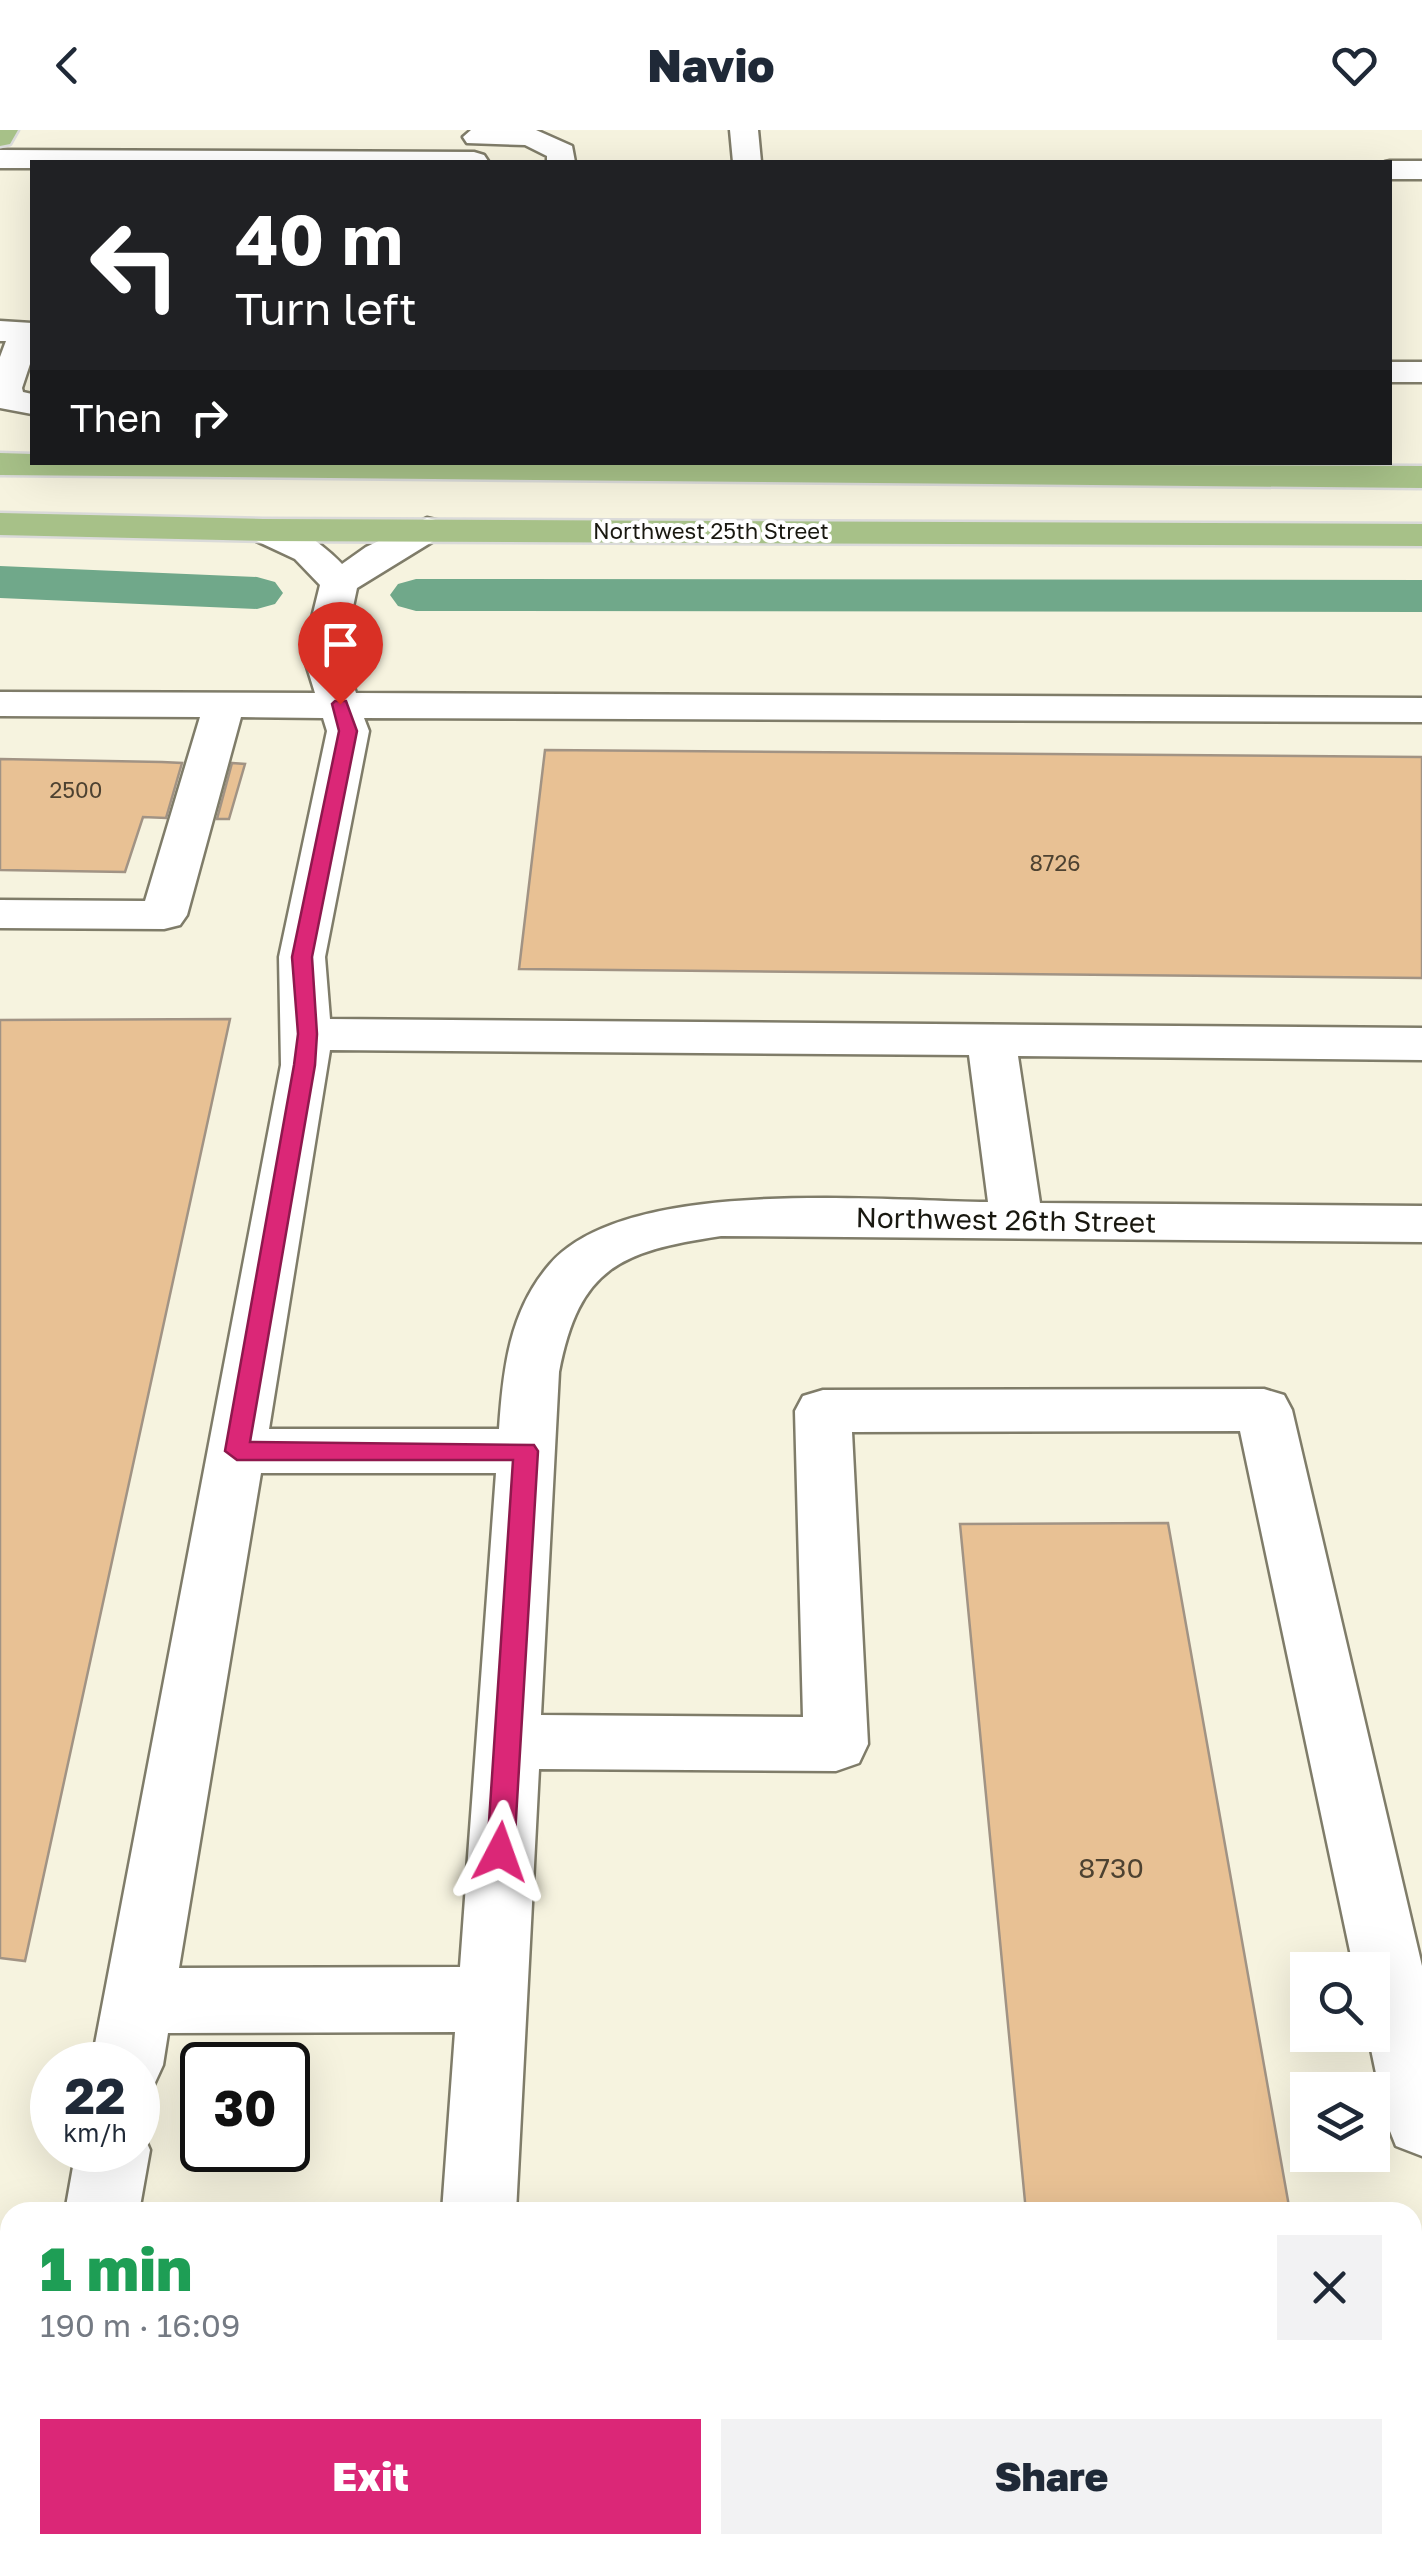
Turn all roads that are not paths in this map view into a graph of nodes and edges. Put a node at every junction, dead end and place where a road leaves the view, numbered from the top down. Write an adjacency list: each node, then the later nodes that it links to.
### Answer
1 (4, 130): 4 (main road)
2 (140, 130): 8 (street)
3 (744, 130): 11 (street)
4 (0, 138)
5 (475, 148): 9 (street); 10 (street)
6 (0, 159): 7 (street)
7 (63, 160)
8 (126, 160)
9 (153, 160)
10 (561, 160)
11 (747, 160)
12 (1392, 170): 13 (street)
13 (1422, 170)
14 (20, 326): 17 (street)
15 (1392, 372): 16 (street)
16 (1422, 372)
17 (30, 404)
18 (0, 464): 19 (main road)
19 (30, 464)
20 (428, 465): 21 (main road)
21 (1422, 477)
22 (0, 524): 24 (main road, Northwest 25th Street)
23 (427, 529): 24 (main road, Northwest 25th Street); 25 (main road, Northwest 25th Street); 26 (street)
24 (263, 530): 26 (street)
25 (1422, 535)
26 (339, 584): 28 (street)
27 (0, 704): 29 (street)
28 (340, 704): 29 (street); 30 (street); 32 (street)
29 (224, 705): 31 (street)
30 (1422, 710)
31 (0, 914)
32 (308, 1034): 33 (street); 37 (street)
33 (991, 1040): 34 (street); 35 (street)
34 (1422, 1044)
35 (1016, 1220): 36 (street, Northwest 26th Street); 38 (street, Northwest 26th Street)
36 (1422, 1224)
37 (237, 1451): 38 (street); 41 (street)
38 (526, 1451): 39 (street)
39 (507, 1742): 40 (street); 42 (street)
40 (492, 1999): 41 (street); 45 (street)
41 (133, 2033)
42 (1422, 2122)
43 (109, 2172): 44 (street)
44 (104, 2202)
45 (479, 2202)

